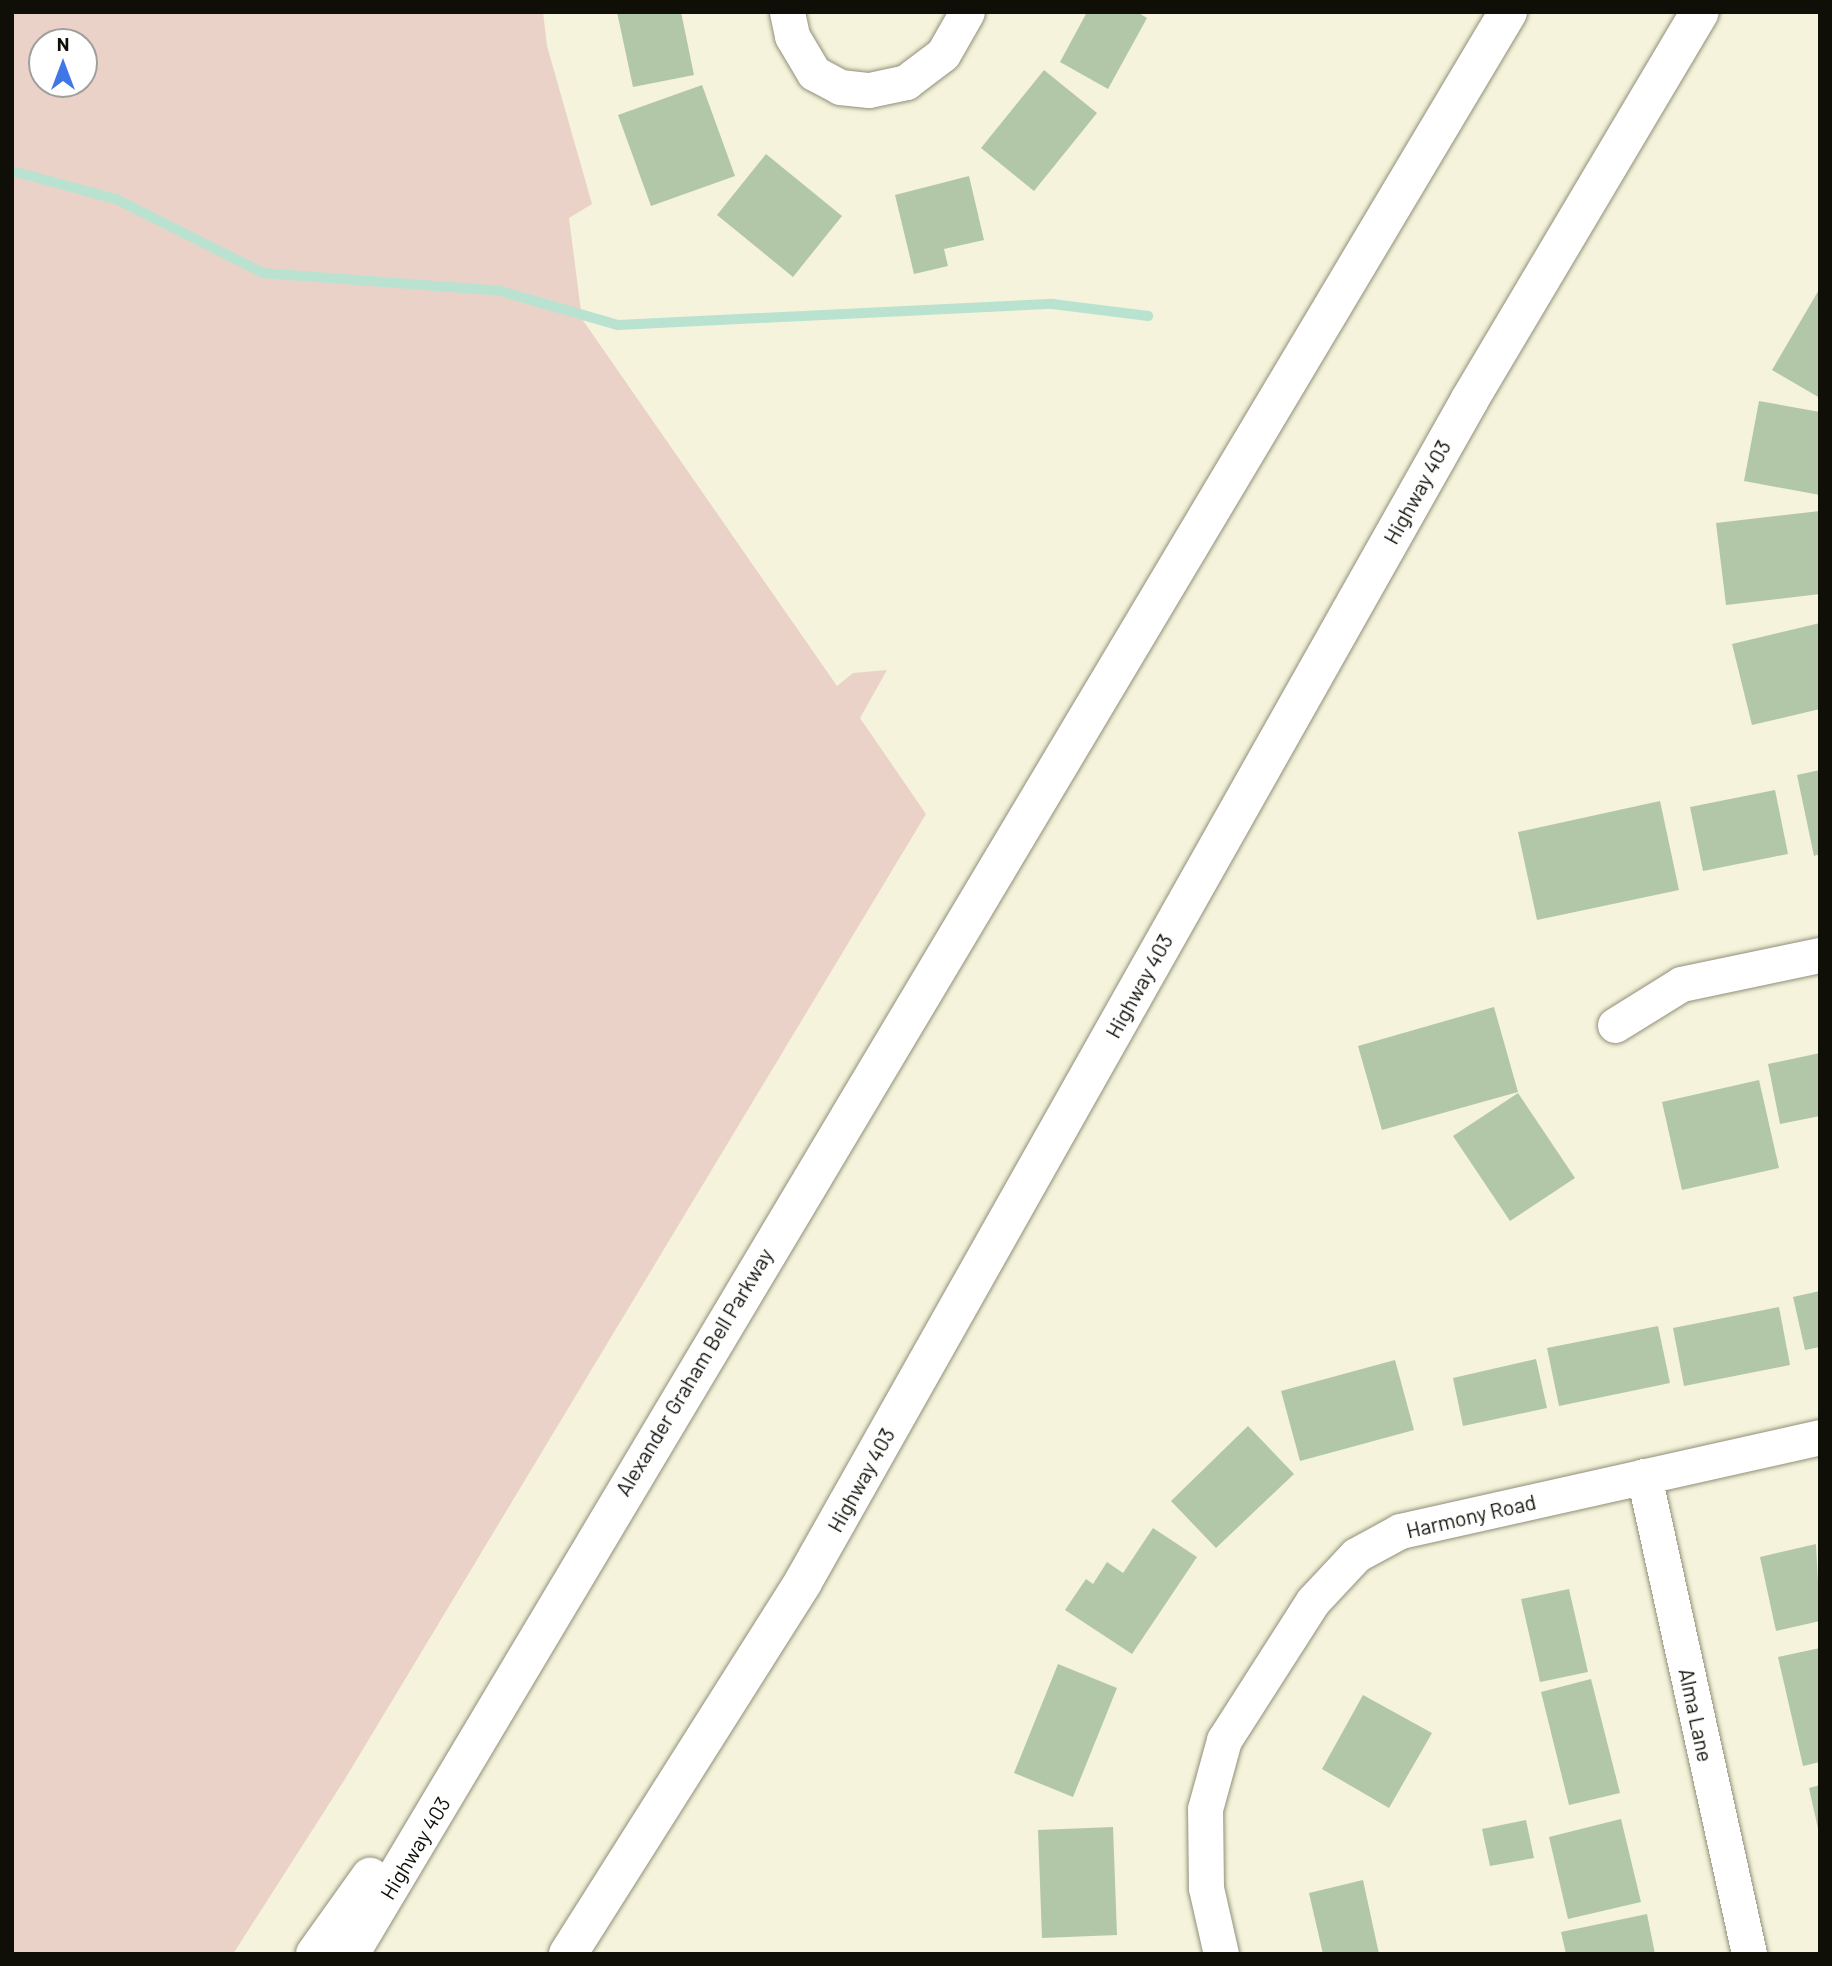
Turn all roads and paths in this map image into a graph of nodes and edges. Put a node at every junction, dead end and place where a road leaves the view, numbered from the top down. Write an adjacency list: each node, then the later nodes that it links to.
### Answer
1 (787, 12): 2 (street)
2 (967, 12)
3 (1508, 12): 9 (highway, Alexander Graham Bell Parkway)
4 (1700, 12): 12 (highway, Highway 403)
5 (1820, 955): 6 (street)
6 (1615, 1025)
7 (1820, 1437): 8 (street, Harmony Road)
8 (1644, 1476): 13 (street, Harmony Road); 14 (street, Alma Lane)
9 (542, 1632): 10 (highway); 11 (highway, Highway 403)
10 (315, 1954)
11 (350, 1954)
12 (568, 1954)
13 (1221, 1954)
14 (1749, 1954)

